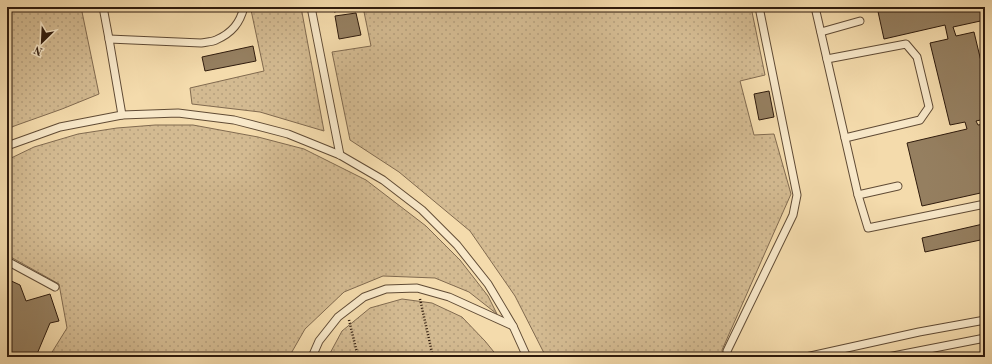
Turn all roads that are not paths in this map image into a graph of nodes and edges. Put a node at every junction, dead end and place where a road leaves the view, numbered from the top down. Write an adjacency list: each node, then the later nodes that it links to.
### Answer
1 (102, 7): 8 (lane)
2 (244, 7): 8 (lane)
3 (311, 7): 13 (lane)
4 (759, 7): 24 (lane)
5 (815, 7): 7 (lane)
6 (860, 21): 7 (lane)
7 (821, 32): 9 (lane)
8 (109, 39): 10 (lane)
9 (827, 59): 11 (lane); 11 (lane)
10 (122, 115): 12 (lane); 13 (lane)
11 (845, 138): 15 (lane)
12 (7, 146)
13 (340, 155): 20 (lane)
14 (898, 186): 15 (lane)
15 (858, 195): 16 (lane)
16 (985, 204)
17 (7, 261): 18 (lane)
18 (55, 287)
19 (985, 320): 25 (lane)
20 (513, 326): 22 (lane); 23 (lane)
21 (985, 338): 26 (lane)
22 (312, 357)
23 (526, 357)
24 (728, 357)
25 (806, 357)
26 (888, 357)

